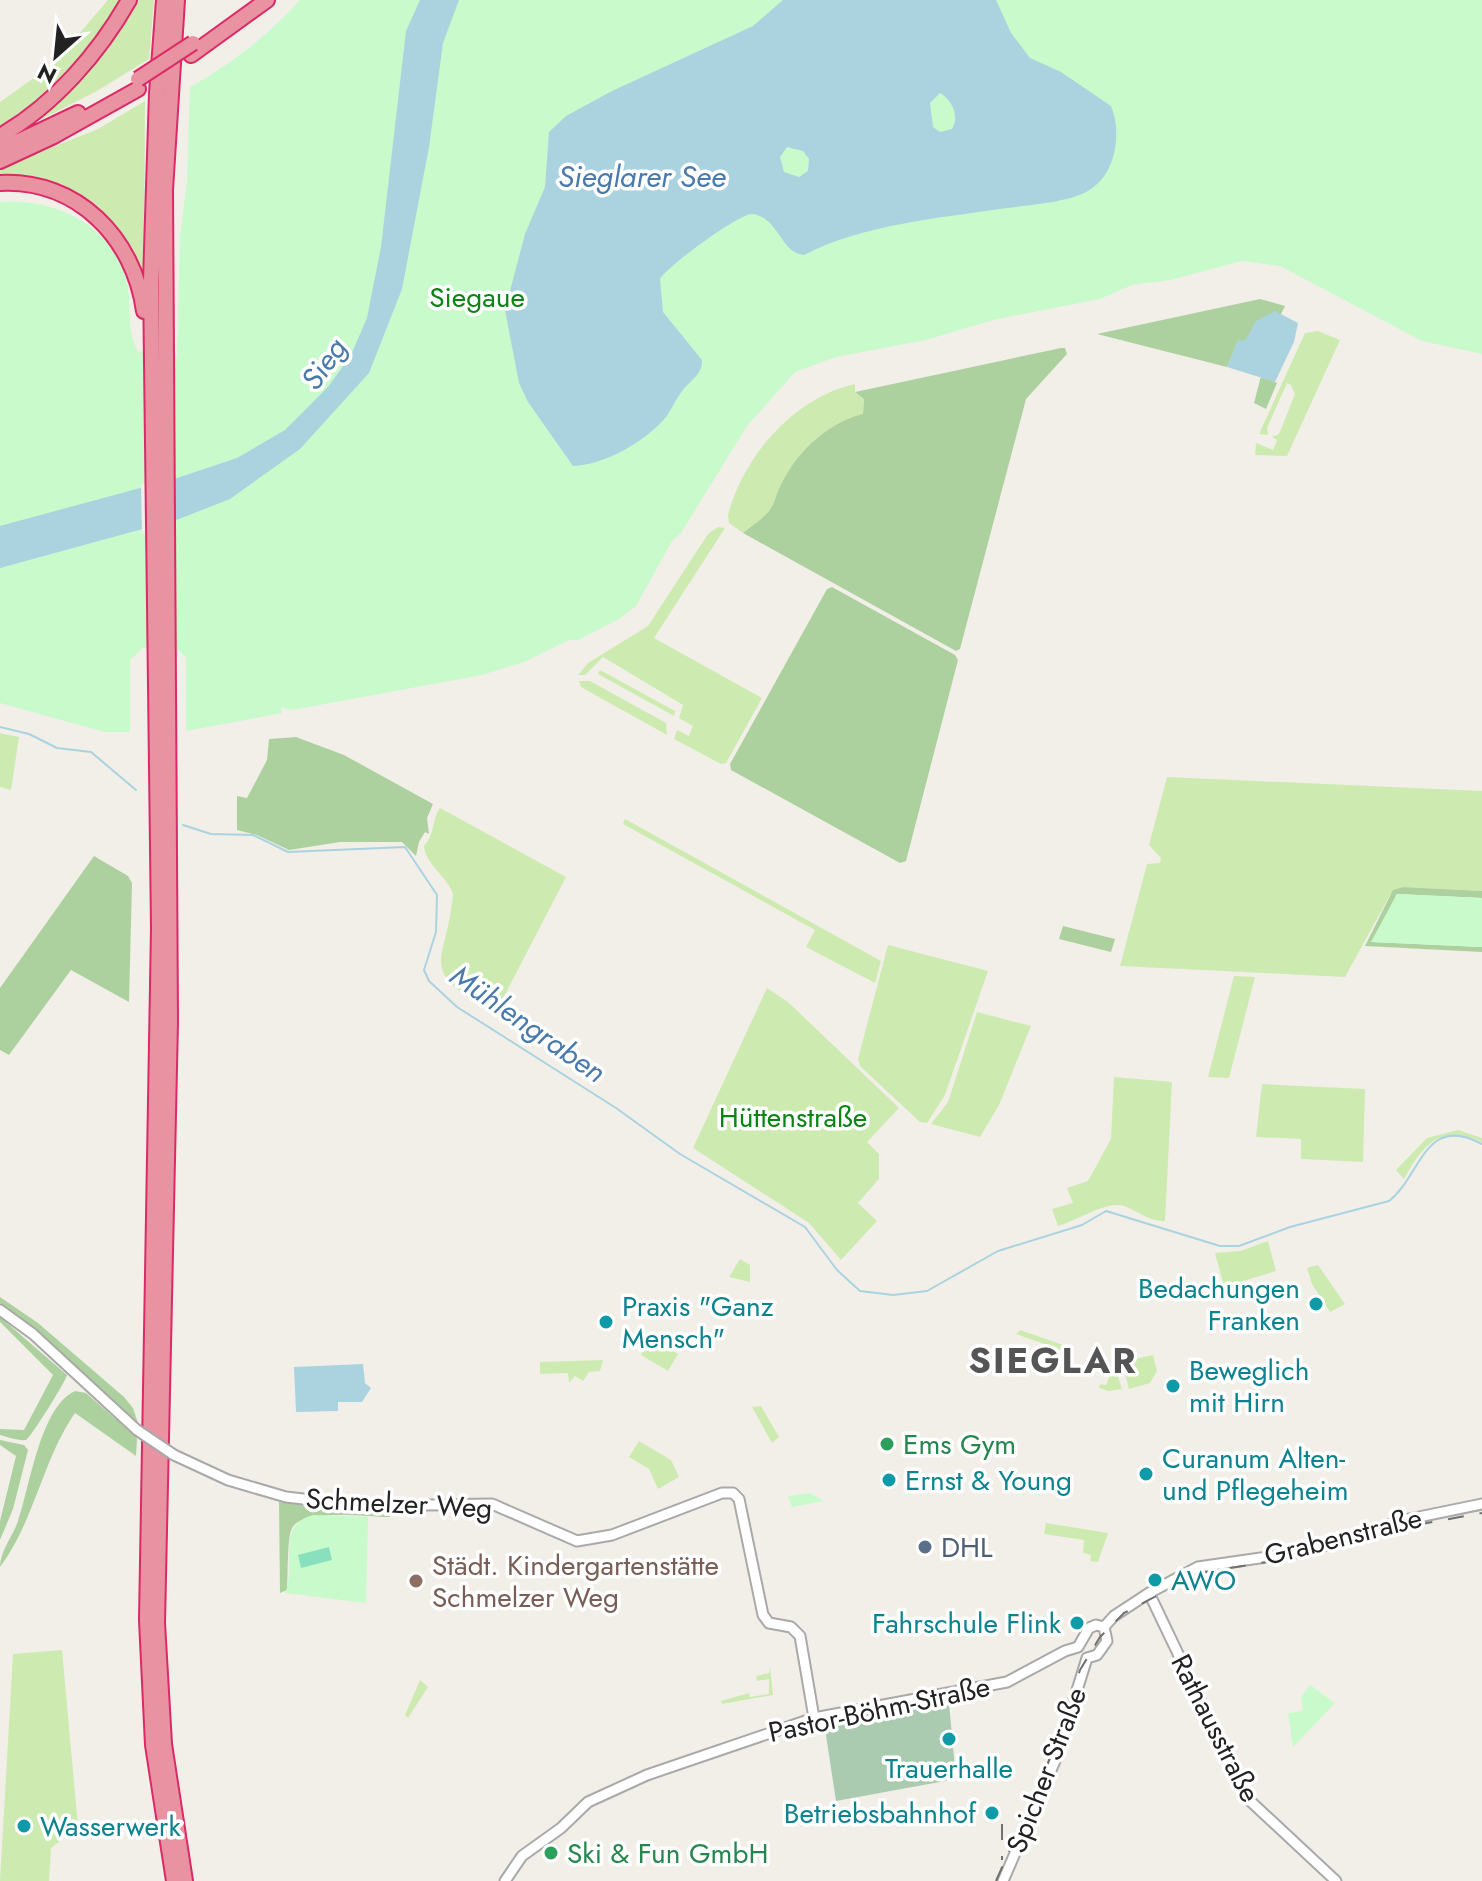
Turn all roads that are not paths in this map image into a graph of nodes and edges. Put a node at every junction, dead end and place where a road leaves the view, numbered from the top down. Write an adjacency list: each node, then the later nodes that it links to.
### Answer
1 (129, 0): 8 (highway)
2 (164, 0): 12 (highway)
3 (177, 0): 12 (highway)
4 (251, 0): 6 (highway)
5 (267, 0): 6 (highway)
6 (192, 49): 7 (highway, bridge)
7 (138, 84): 9 (highway); 10 (highway)
8 (0, 136)
9 (0, 150)
10 (0, 161)
11 (0, 183): 12 (highway)
12 (154, 354): 13 (highway); 13 (highway)
13 (161, 650): 21 (highway); 22 (highway)
14 (0, 1310): 20 (street, Schmelzer Weg, bridge)
15 (1482, 1504): 16 (street, Grabenstraße)
16 (1149, 1593): 17 (street); 25 (street, Rathausstraße)
17 (1104, 1627): 18 (street); 19 (street)
18 (1078, 1647): 19 (street); 20 (street, Pastor-Böhm-Straße)
19 (1087, 1658): 24 (street, Spicher Straße)
20 (814, 1718): 23 (street, Pastor-Böhm-Straße)
21 (174, 1881)
22 (185, 1881)
23 (505, 1881)
24 (1003, 1881)
25 (1336, 1881)

